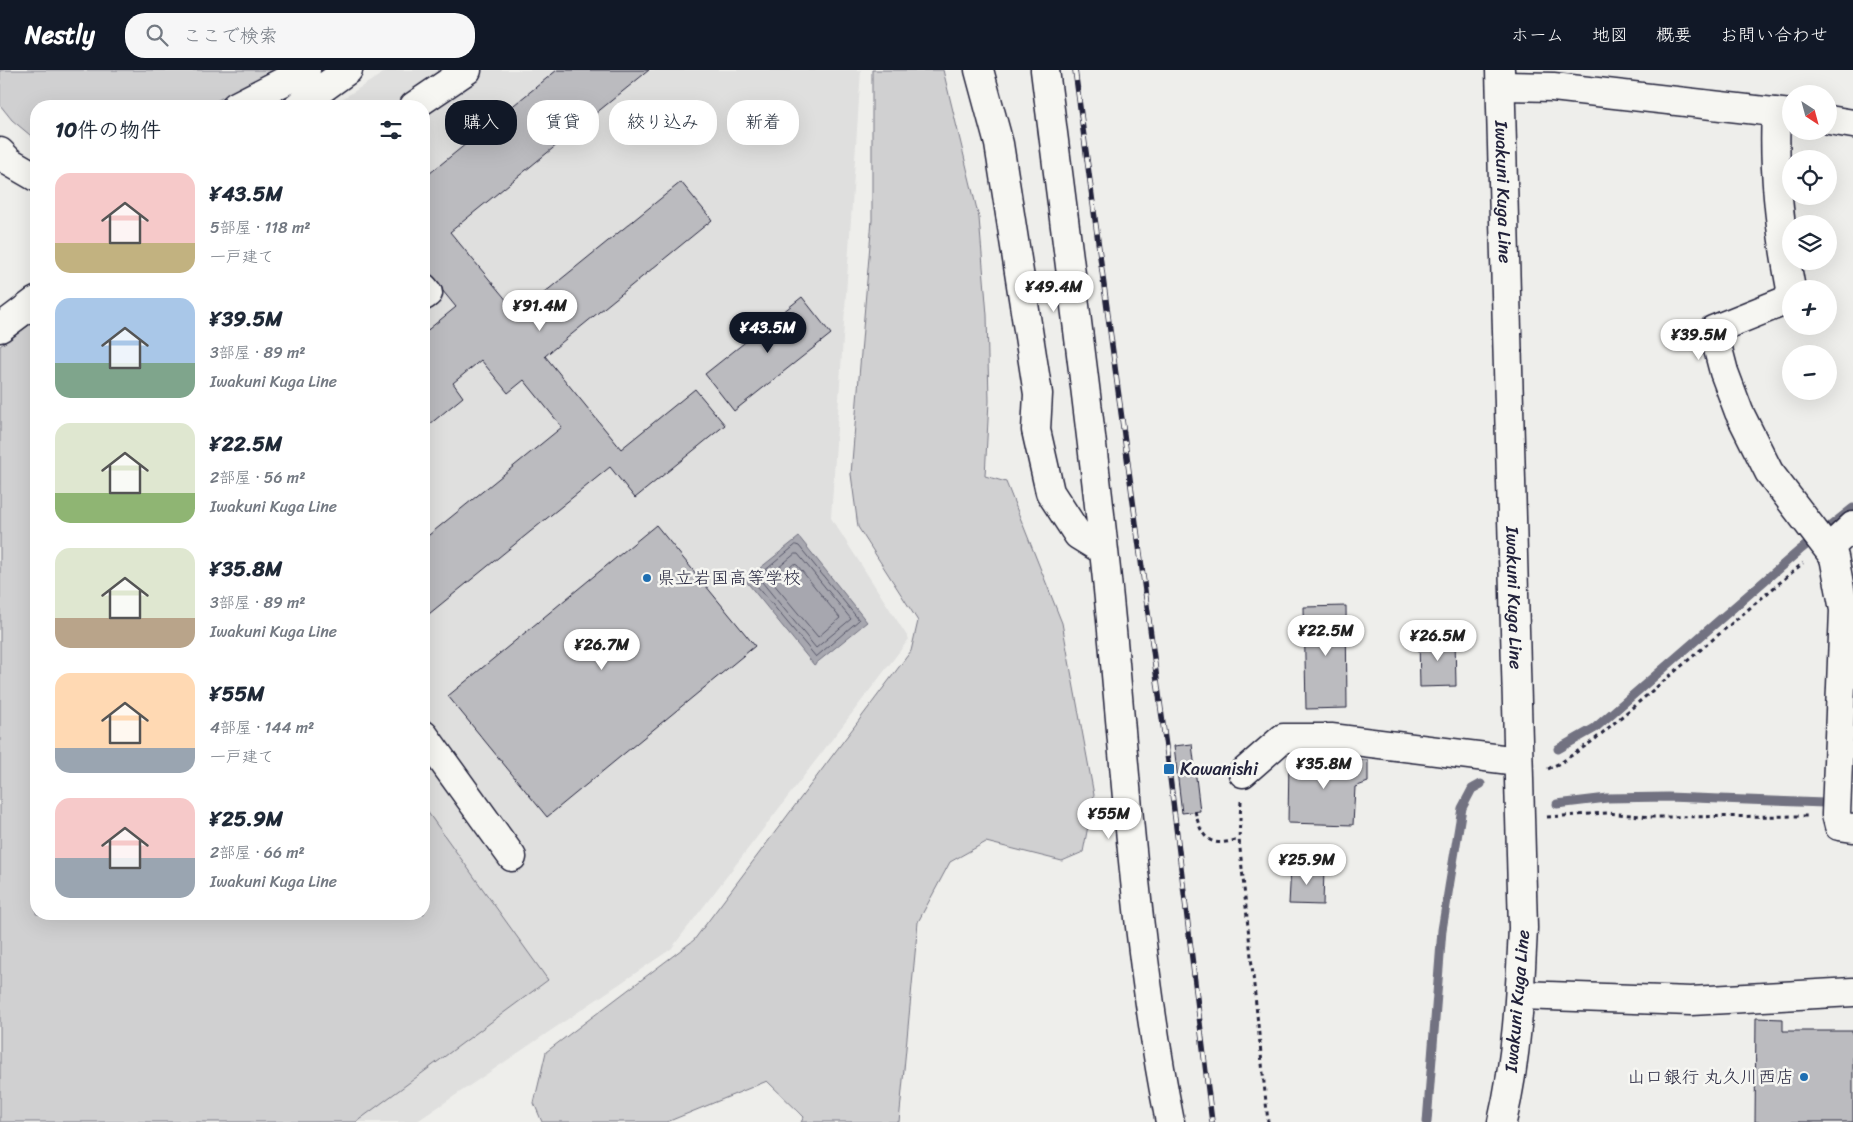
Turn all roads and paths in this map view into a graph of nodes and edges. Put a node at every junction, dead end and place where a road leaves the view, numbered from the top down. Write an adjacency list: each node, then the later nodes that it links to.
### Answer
1 (348, 70): 6 (street)
2 (467, 70): 8 (street)
3 (979, 70): 21 (street)
4 (1045, 70): 21 (street)
5 (1501, 78): 9 (street); 23 (street, Iwakuni Kuga Line)
6 (310, 94): 7 (street)
7 (273, 100)
8 (423, 100)
9 (1782, 113)
10 (1782, 116): 15 (street)
11 (1838, 122): 12 (street)
12 (1853, 124)
13 (0, 152): 14 (street)
14 (30, 174)
15 (1789, 280)
16 (1782, 302): 20 (street)
17 (30, 306): 18 (street)
18 (0, 328)
19 (1853, 526): 20 (street)
20 (1822, 541): 24 (path); 28 (street)
21 (1104, 551): 33 (street)
22 (430, 743): 30 (street)
23 (1518, 761): 25 (street); 32 (street, Iwakuni Kuga Line)
24 (1545, 770)
25 (1243, 773): 29 (path)
26 (1195, 811): 29 (path)
27 (1545, 817): 28 (path)
28 (1845, 821)
29 (1239, 839): 34 (path)
30 (512, 857)
31 (1853, 992): 32 (street)
32 (1520, 995): 35 (street, Iwakuni Kuga Line)
33 (1170, 1122)
34 (1268, 1122)
35 (1502, 1122)

